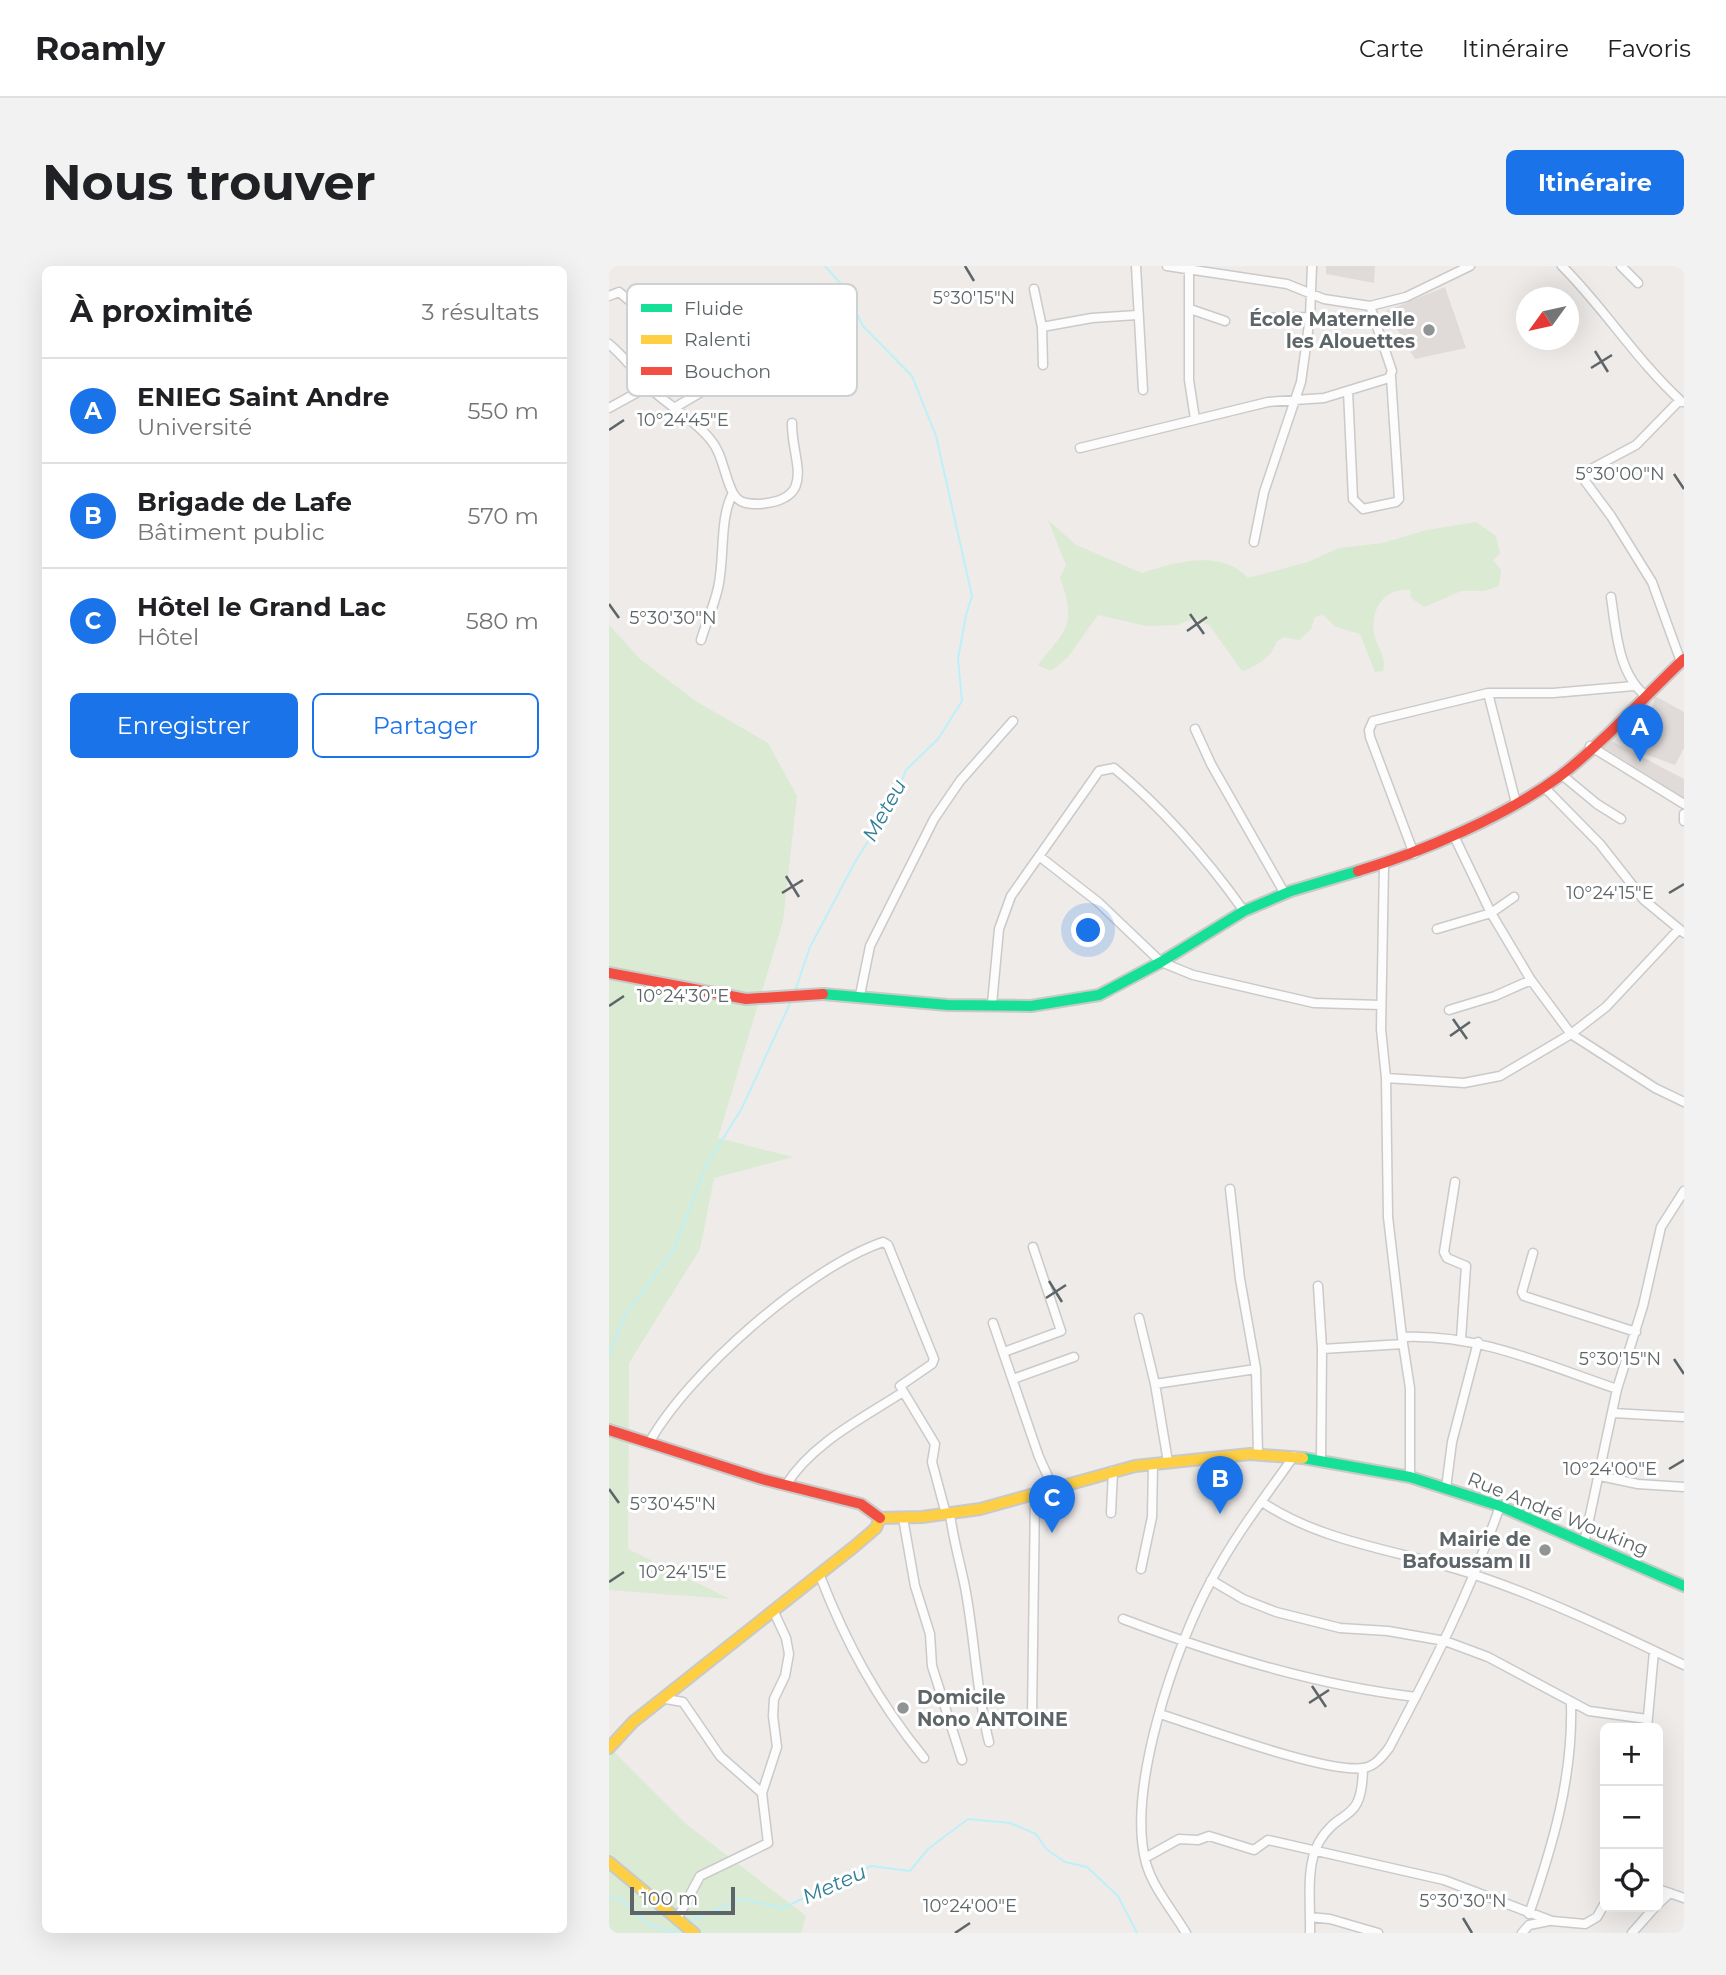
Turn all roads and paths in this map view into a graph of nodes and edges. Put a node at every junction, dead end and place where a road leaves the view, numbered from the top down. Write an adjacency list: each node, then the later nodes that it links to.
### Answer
1 (1136, 266): 16 (street)
2 (1167, 266): 8 (street)
3 (1312, 266): 11 (street)
4 (1471, 266): 14 (street)
5 (1562, 266): 31 (street)
6 (1621, 266): 9 (street)
7 (1233, 270): 8 (street); 11 (street)
8 (1189, 271): 15 (street)
9 (1639, 283)
10 (1034, 289): 20 (street)
11 (1312, 294): 14 (street); 17 (street)
12 (609, 296): 13 (street)
13 (627, 299)
14 (1370, 306): 24 (street)
15 (1190, 309): 19 (street); 34 (street)
16 (1137, 315): 20 (street); 25 (street)
17 (1310, 317): 18 (street); 30 (street)
18 (1271, 318)
19 (1225, 321)
20 (1042, 327): 23 (street)
21 (609, 344): 22 (street)
22 (627, 360)
23 (1043, 365)
24 (1391, 377): 26 (street); 26 (street)
25 (1143, 390)
26 (1347, 391): 30 (street)
27 (631, 396): 32 (street)
28 (660, 396): 33 (street)
29 (695, 396): 33 (street)
30 (1296, 399): 34 (street); 38 (street)
31 (1682, 402): 41 (street)
32 (609, 408)
33 (674, 408): 37 (street)
34 (1195, 419): 36 (street)
35 (792, 423): 37 (street)
36 (1080, 448)
37 (733, 493): 40 (street)
38 (1254, 542)
39 (1611, 597): 42 (street)
40 (701, 640)
41 (1683, 660): 44 (street)
42 (1634, 686): 43 (street); 44 (street)
43 (1488, 693): 50 (street); 56 (street)
44 (1646, 696): 47 (street)
45 (1013, 721): 68 (street)
46 (1195, 729): 59 (street)
47 (1590, 746): 48 (street); 51 (street)
48 (1562, 775): 49 (street); 53 (street)
49 (1545, 788): 50 (street); 64 (street)
50 (1516, 803): 55 (street)
51 (1684, 804)
52 (1684, 814): 54 (street)
53 (1621, 820)
54 (1684, 821)
55 (1454, 836): 56 (street); 62 (street)
56 (1414, 854): 58 (street)
57 (1039, 856): 61 (street); 65 (street); 69 (street)
58 (1384, 865): 59 (street); 70 (street)
59 (1285, 894): 61 (street)
60 (1514, 897): 62 (street)
61 (1244, 912): 65 (street)
62 (1490, 913): 63 (street); 67 (street)
63 (1437, 929)
64 (1682, 931): 72 (street)
65 (1161, 962): 69 (street); 70 (street)
66 (609, 973): 68 (street)
67 (1531, 979): 71 (street); 72 (street)
68 (860, 995): 69 (street)
69 (992, 1004)
70 (1381, 1005): 73 (street)
71 (1449, 1010)
72 (1571, 1034): 73 (street); 74 (street)
73 (1386, 1078): 85 (street)
74 (1684, 1102)
75 (1455, 1182): 84 (street)
76 (1230, 1189): 90 (street)
77 (1684, 1191): 83 (street)
78 (1033, 1247): 88 (street)
79 (1533, 1253): 83 (street)
80 (1318, 1286): 87 (street)
81 (1139, 1318): 92 (street)
82 (993, 1324): 88 (street)
83 (1636, 1332): 93 (street)
84 (1461, 1339): 85 (street); 86 (street)
85 (1402, 1340): 87 (street); 106 (street)
86 (1478, 1342): 93 (street); 109 (street)
87 (1322, 1349): 101 (street)
88 (1004, 1352): 91 (street)
89 (1074, 1357): 91 (street)
90 (1256, 1369): 92 (street); 99 (street)
91 (1013, 1379): 110 (street)
92 (1155, 1384): 102 (street)
93 (1617, 1388): 95 (street)
94 (903, 1392): 98 (street); 107 (street); 115 (street)
95 (1613, 1413): 96 (street); 105 (street)
96 (1684, 1417)
97 (609, 1430): 98 (street)
98 (649, 1443): 107 (street)
99 (1258, 1454): 100 (street, Rue André Wouking); 102 (street, Rue André Wouking)
100 (1294, 1456): 101 (street, Rue André Wouking); 112 (street)
101 (1321, 1460): 106 (street, Rue André Wouking)
102 (1167, 1462): 103 (street, Rue André Wouking)
103 (1153, 1464): 104 (street, Rue André Wouking); 119 (street)
104 (1113, 1471): 110 (street, Rue André Wouking); 114 (street)
105 (1600, 1476): 108 (street); 118 (street)
106 (1410, 1477): 109 (street, Rue André Wouking)
107 (786, 1485): 116 (street)
108 (1684, 1487)
109 (1446, 1488): 113 (street, Rue André Wouking)
110 (1054, 1490): 111 (street, Rue André Wouking)
111 (1035, 1495): 115 (street, Rue André Wouking); 134 (street)
112 (1262, 1502): 120 (street); 122 (street)
113 (1500, 1506): 118 (street, Rue André Wouking); 120 (street)
114 (1111, 1513)
115 (948, 1514): 117 (street, Rue André Wouking); 137 (street)
116 (880, 1518): 117 (street, Rue André Wouking); 121 (street)
117 (903, 1518): 140 (street)
118 (1584, 1542): 123 (street, Rue André Wouking)
119 (1141, 1569)
120 (1476, 1575): 126 (street); 128 (street)
121 (820, 1576): 124 (street); 139 (street)
122 (1211, 1580): 126 (street); 127 (street)
123 (1684, 1586)
124 (774, 1612): 131 (street); 142 (street)
125 (1123, 1619): 127 (street)
126 (1445, 1641): 130 (street); 132 (street)
127 (1185, 1643): 130 (street); 133 (street)
128 (1654, 1651): 129 (street); 136 (street)
129 (1684, 1665)
130 (1416, 1698): 141 (street)
131 (666, 1699): 138 (street); 142 (street)
132 (1571, 1704): 135 (street); 152 (street)
133 (1160, 1714): 141 (street); 144 (street)
134 (1032, 1717)
135 (1643, 1723)
136 (1647, 1723)
137 (989, 1742)
138 (609, 1748)
139 (924, 1758)
140 (962, 1760)
141 (1363, 1768): 143 (street)
142 (762, 1793): 154 (street)
143 (1315, 1852): 144 (street); 152 (street); 153 (street)
144 (1145, 1858): 158 (street)
145 (609, 1862): 154 (street)
146 (1663, 1891): 147 (street)
147 (1670, 1893): 148 (street); 149 (street)
148 (1684, 1898)
149 (1663, 1900)
150 (1600, 1912): 156 (street)
151 (1651, 1912): 163 (street)
152 (1529, 1914): 155 (street)
153 (1310, 1917): 159 (street); 160 (street)
154 (677, 1919): 157 (street)
155 (1552, 1921): 156 (street); 161 (street)
156 (1585, 1924): 162 (street)
157 (692, 1932)
158 (1186, 1933)
159 (1310, 1933)
160 (1378, 1933)
161 (1522, 1933)
162 (1580, 1933)
163 (1632, 1933)

